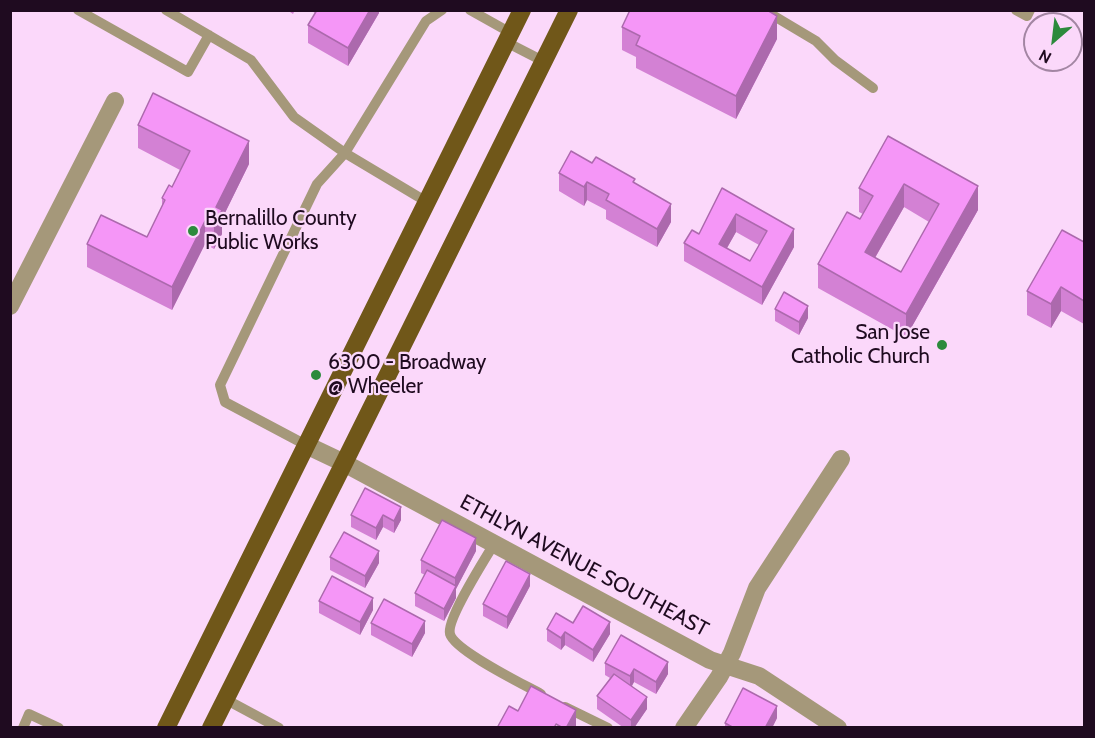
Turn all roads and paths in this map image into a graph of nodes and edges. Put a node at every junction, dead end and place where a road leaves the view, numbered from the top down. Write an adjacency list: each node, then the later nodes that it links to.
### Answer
1 (78, 10): 10 (lane)
2 (166, 10): 10 (lane)
3 (442, 10): 15 (lane)
4 (470, 10): 11 (lane)
5 (522, 10): 11 (main road)
6 (569, 10): 12 (main road)
7 (764, 10): 13 (lane)
8 (1016, 10): 9 (lane)
9 (1029, 10)
10 (209, 35): 15 (lane)
11 (508, 37): 12 (lane); 16 (main road)
12 (543, 61): 20 (main road)
13 (873, 88)
14 (115, 101): 17 (street)
15 (345, 153): 16 (lane); 18 (lane)
16 (427, 202): 18 (main road)
17 (10, 306)
18 (306, 446): 20 (street, ETHLYN AVENUE SOUTHEAST); 28 (main road)
19 (841, 459): 22 (street)
20 (344, 463): 21 (street, ETHLYN AVENUE SOUTHEAST); 24 (main road)
21 (494, 544): 22 (street, ETHLYN AVENUE SOUTHEAST); 23 (lane)
22 (725, 665): 32 (street); 33 (street, ETHLYN AVENUE SOUTHEAST)
23 (546, 697)
24 (225, 699): 29 (main road); 30 (lane)
25 (556, 703): 31 (lane)
26 (22, 728): 27 (lane)
27 (60, 728)
28 (166, 728)
29 (211, 728)
30 (279, 728)
31 (608, 728)
32 (684, 728)
33 (838, 728)

